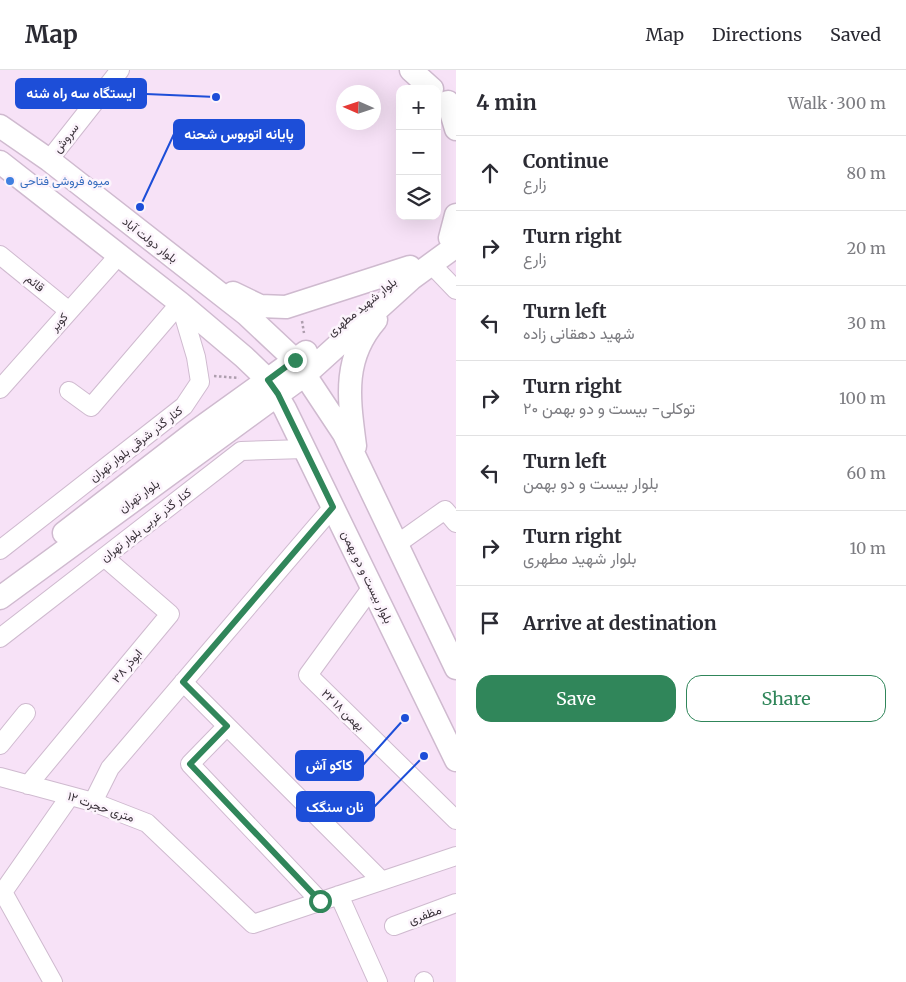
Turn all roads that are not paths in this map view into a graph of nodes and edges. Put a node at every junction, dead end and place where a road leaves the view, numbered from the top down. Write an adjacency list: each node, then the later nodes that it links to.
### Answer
1 (120, 70): 6 (street, سروش)
2 (411, 70): 3 (main road)
3 (443, 98): 5 (main road)
4 (0, 126): 6 (main road, بلوار دولت آباد)
5 (456, 129)
6 (49, 160): 13 (main road, بلوار دولت آباد)
7 (0, 162): 11 (main road)
8 (456, 216): 9 (main road)
9 (454, 239): 12 (main road, بلوار شهید مطهری)
10 (0, 255): 16 (street, قائم)
11 (119, 255): 15 (main road); 16 (street, کویر)
12 (419, 269): 13 (main road); 14 (street); 17 (main road, بلوار شهید مطهری); 22 (main road)
13 (198, 277): 17 (main road, بلوار دولت آباد)
14 (456, 290)
15 (180, 303): 18 (main road); 20 (street); 23 (street, کنار گذر شرقی بلوار تهران)
16 (69, 311): 19 (street, کویر)
17 (300, 367): 18 (main road, بلوار شهید مطهری); 22 (main road)
18 (273, 387): 21 (main road, بلوار بیست و دو بهمن); 24 (main road, بلوار تهران); 32 (main road, بلوار تهران)
19 (0, 389)
20 (69, 391)
21 (305, 449): 25 (main road, بلوار بیست و دو بهمن); 29 (street, کنار گذر غربی بلوار تهران)
22 (357, 462): 27 (main road)
23 (98, 473): 24 (street); 28 (street, کنار گذر شرقی بلوار تهران)
24 (114, 494): 30 (main road, بلوار تهران)
25 (333, 507): 31 (main road, بلوار بیست و دو بهمن); 35 (street)
26 (456, 523): 27 (street)
27 (397, 544): 34 (main road)
28 (0, 550)
29 (104, 557): 33 (street, کنار گذر غربی بلوار تهران); 41 (street, ۳۸ ابوذر)
30 (0, 582)
31 (372, 587): 39 (main road, بلوار بیست و دو بهمن); 44 (street, ۲۲ بهمن ۱۸)
32 (0, 598)
33 (0, 638)
34 (456, 668)
35 (183, 682): 37 (street); 43 (street)
36 (26, 713): 38 (street)
37 (227, 726): 46 (street); 48 (street)
38 (0, 745)
39 (456, 760)
40 (0, 777): 41 (street, ۱۲ متری حجرت)
41 (28, 785): 42 (street, ۱۲ متری حجرت)
42 (70, 796): 43 (street, ۱۲ متری حجرت); 50 (street)
43 (93, 802): 48 (street, ۱۲ متری حجرت)
44 (456, 820)
45 (456, 856): 46 (street)
46 (382, 880): 47 (street)
47 (339, 895): 48 (street); 53 (street)
48 (320, 901)
49 (456, 904): 51 (street, مظفری)
50 (5, 908): 52 (street)
51 (394, 926)
52 (53, 982)
53 (378, 982)

